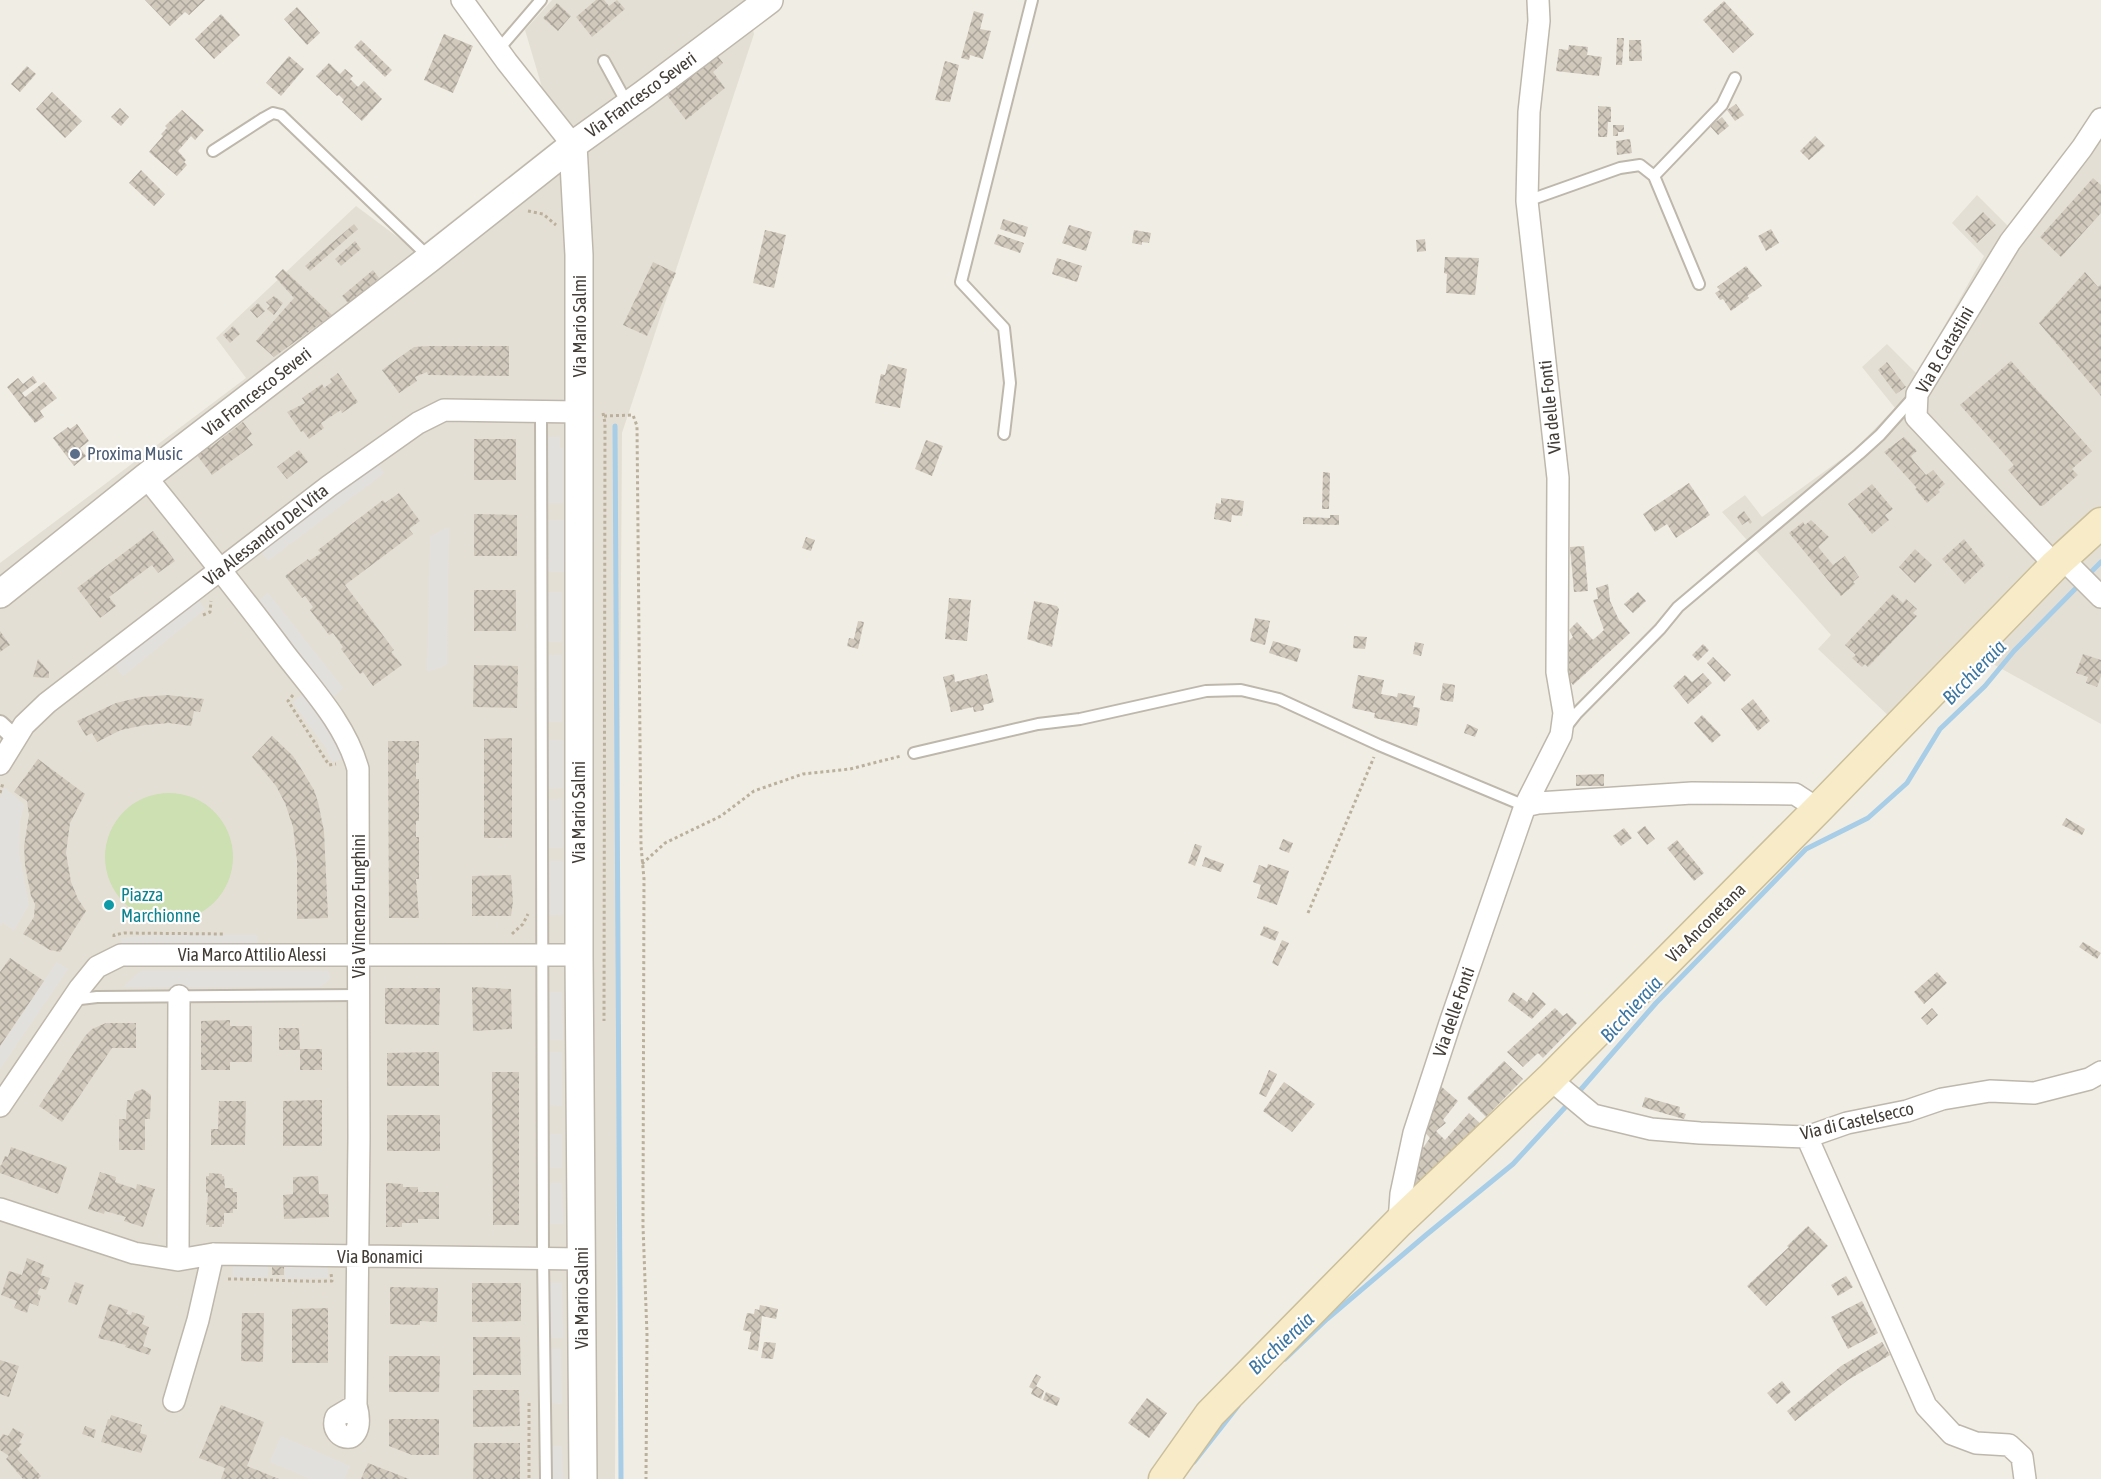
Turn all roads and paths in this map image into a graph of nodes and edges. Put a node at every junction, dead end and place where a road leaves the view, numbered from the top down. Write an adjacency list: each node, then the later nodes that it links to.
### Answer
1 (462, 0): 6 (street)
2 (541, 0): 6 (lane)
3 (768, 0): 9 (street, Via Francesco Severi)
4 (1032, 0): 22 (lane)
5 (1538, 0): 14 (street, Via delle Fonti)
6 (498, 50): 11 (street)
7 (604, 61): 9 (lane)
8 (1735, 78): 13 (lane)
9 (628, 105): 11 (street, Via Francesco Severi)
10 (2101, 119): 19 (street, Via B. Catastini)
11 (573, 144): 17 (street, Via Francesco Severi); 20 (street, Via Mario Salmi)
12 (213, 151): 17 (lane)
13 (1654, 176): 14 (lane); 18 (lane)
14 (1527, 201): 33 (street, Via delle Fonti)
15 (519, 209): 16 (path)
16 (560, 232)
17 (430, 258): 23 (street, Via Francesco Severi)
18 (1699, 285)
19 (1917, 394): 25 (street, Via B. Catastini); 33 (lane)
20 (588, 406): 21 (street, Via Alessandro Del Vita); 41 (path); 47 (street, Via Mario Salmi); 53 (path)
21 (541, 412): 26 (street, Via Alessandro Del Vita); 49 (lane, Via Mario Salmi)
22 (1004, 434)
23 (146, 477): 26 (street, Via Vincenzo Funghini); 28 (street, Via Francesco Severi)
24 (2101, 523): 25 (main road, Via Anconetana)
25 (2063, 563): 27 (street, Via B. Catastini); 40 (main road, Via Anconetana)
26 (222, 571): 32 (street, Via Alessandro Del Vita); 48 (street, Via Vincenzo Funghini)
27 (2096, 592)
28 (0, 594)
29 (206, 596): 30 (path)
30 (203, 615)
31 (296, 692): 37 (path)
32 (7, 731): 38 (street, Via Alessandro Del Vita)
33 (1561, 735): 39 (street, Via delle Fonti)
34 (1378, 745): 35 (lane); 39 (lane); 43 (path)
35 (914, 753)
36 (895, 757): 41 (path)
37 (342, 762)
38 (0, 765)
39 (1525, 806): 40 (street); 59 (street, Via delle Fonti)
40 (1818, 809): 55 (main road, Via Anconetana)
41 (642, 864): 73 (path)
42 (528, 912): 45 (path)
43 (1308, 913)
44 (226, 934): 46 (path)
45 (507, 937)
46 (115, 944)
47 (579, 955): 49 (street, Via Marco Attilio Alessi); 63 (street, Via Mario Salmi)
48 (359, 956): 49 (street, Via Marco Attilio Alessi); 50 (street, Via Vincenzo Funghini); 52 (street, Via Marco Attilio Alessi)
49 (542, 956): 62 (lane, Via Mario Salmi)
50 (359, 994): 51 (lane); 61 (street, Via Vincenzo Funghini)
51 (179, 996): 52 (lane); 64 (street)
52 (72, 1000): 56 (street, Via Marco Attilio Alessi)
53 (604, 1021)
54 (2101, 1072): 57 (street, Via di Castelsecco)
55 (1556, 1084): 57 (street, Via di Castelsecco); 59 (main road, Via Anconetana)
56 (0, 1106)
57 (1807, 1137): 75 (street)
58 (0, 1209): 64 (street, Via Bonamici)
59 (1399, 1222): 74 (main road, Via Anconetana)
60 (213, 1254): 61 (street, Via Bonamici); 64 (street, Via Bonamici); 68 (street)
61 (358, 1257): 62 (street, Via Bonamici); 69 (street, Via Vincenzo Funghini)
62 (543, 1258): 63 (street, Via Bonamici); 71 (lane, Via Mario Salmi)
63 (582, 1259): 72 (street, Via Mario Salmi)
64 (178, 1260)
65 (335, 1270): 66 (path)
66 (223, 1279)
67 (529, 1397): 70 (path)
68 (174, 1401)
69 (356, 1405)
70 (529, 1479)
71 (546, 1479)
72 (584, 1479)
73 (646, 1479)
74 (1164, 1479)
75 (2025, 1479)

